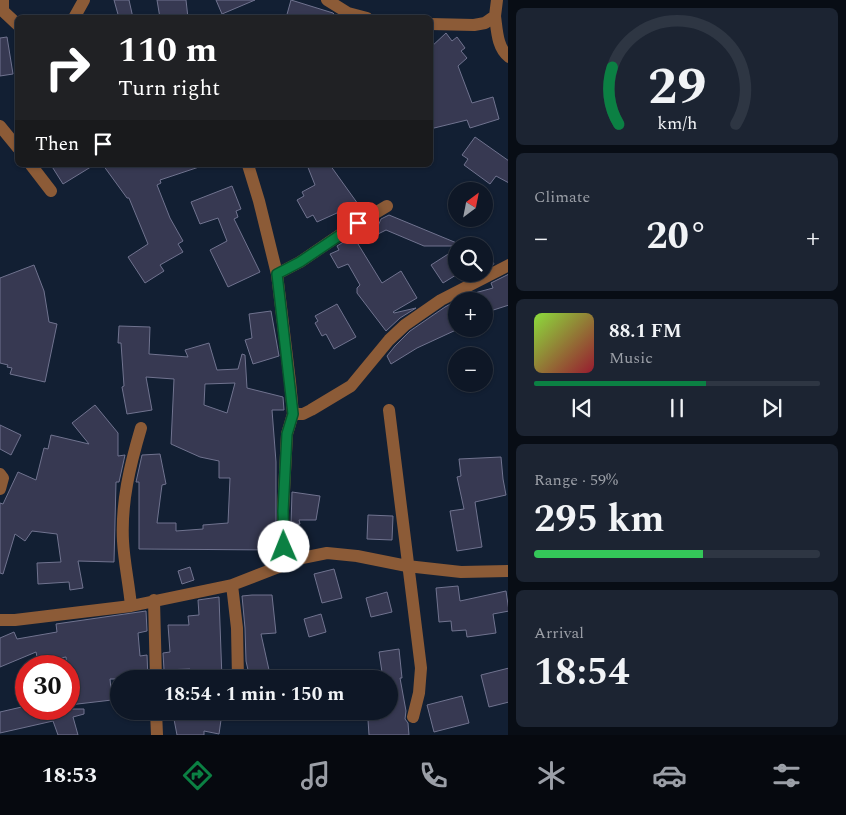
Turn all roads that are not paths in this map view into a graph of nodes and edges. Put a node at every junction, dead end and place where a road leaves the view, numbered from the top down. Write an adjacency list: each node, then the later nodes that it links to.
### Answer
1 (84, 0): 5 (street)
2 (327, 0): 6 (street)
3 (497, 0): 7 (street)
4 (2, 8): 8 (street)
5 (76, 15)
6 (356, 15)
7 (495, 16): 9 (street); 10 (street)
8 (15, 23)
9 (433, 24)
10 (508, 58)
11 (0, 126): 12 (street)
12 (15, 144)
13 (33, 167): 15 (street)
14 (249, 167): 18 (street)
15 (51, 191)
16 (388, 206): 18 (street)
17 (508, 265): 20 (street)
18 (277, 274): 20 (street)
19 (389, 410): 25 (street)
20 (293, 414): 24 (street)
21 (141, 428): 29 (street)
22 (0, 474): 23 (street)
23 (0, 489)
24 (284, 566): 25 (street); 27 (street)
25 (407, 566): 26 (street); 33 (street)
26 (508, 571)
27 (232, 586): 28 (street); 32 (street)
28 (154, 600): 29 (street); 31 (street)
29 (131, 606): 30 (street)
30 (0, 620)
31 (156, 670)
32 (238, 670)
33 (413, 718)
34 (156, 720): 35 (street)
35 (157, 735)

